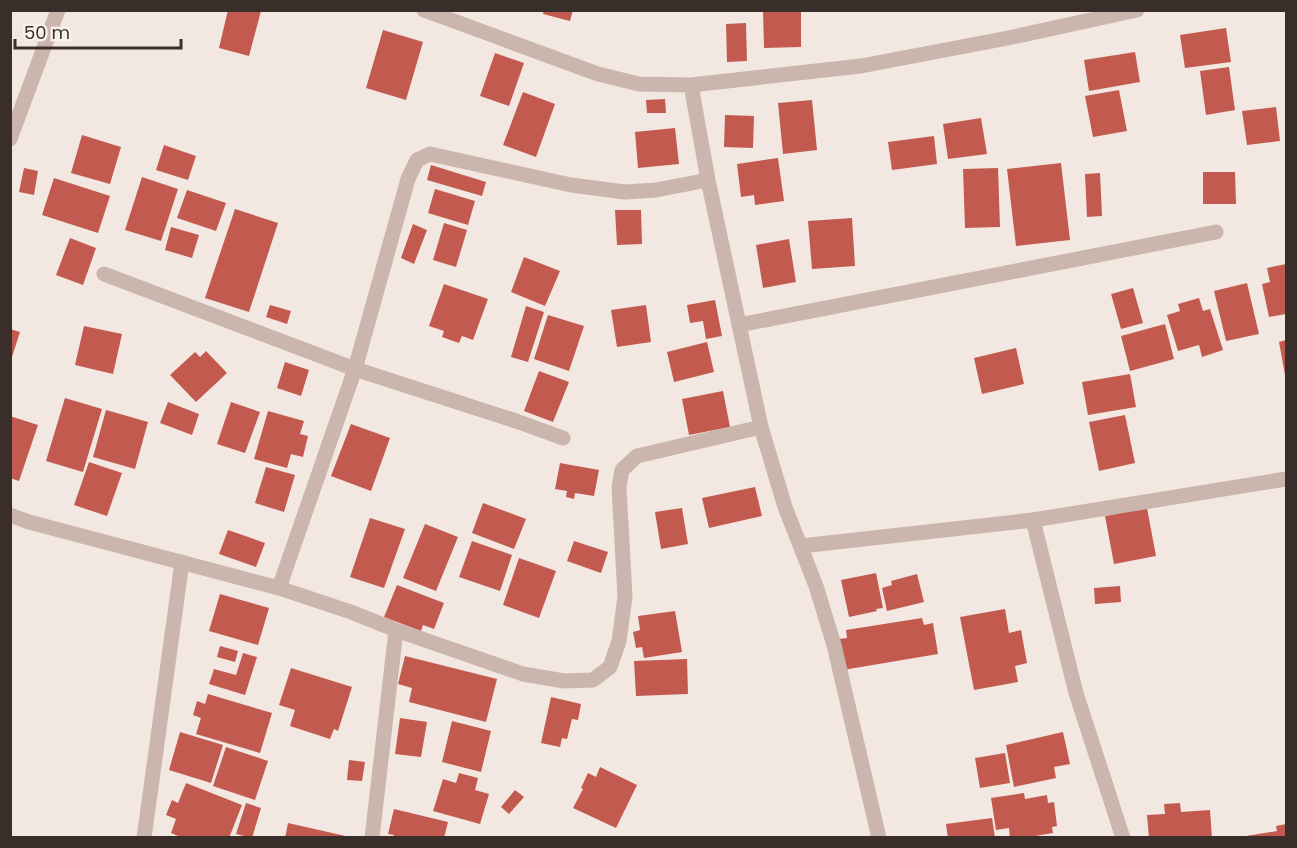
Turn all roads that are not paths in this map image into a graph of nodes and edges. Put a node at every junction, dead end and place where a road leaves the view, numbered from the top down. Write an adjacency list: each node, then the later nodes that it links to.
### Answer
1 (58, 10): 5 (street)
2 (424, 10): 4 (street)
3 (1137, 10): 4 (street)
4 (691, 85): 6 (street)
5 (10, 139)
6 (708, 180): 9 (street); 10 (street)
7 (1216, 232): 9 (street)
8 (104, 274): 10 (street)
9 (739, 325): 11 (street)
10 (355, 369): 12 (street); 18 (street)
11 (761, 427): 16 (street); 19 (street)
12 (563, 438)
13 (1287, 479): 15 (street)
14 (10, 515): 17 (street)
15 (1033, 520): 16 (street); 23 (street)
16 (801, 546): 22 (street)
17 (182, 562): 18 (street); 20 (street)
18 (279, 588): 19 (street)
19 (396, 630): 21 (street)
20 (144, 837)
21 (372, 837)
22 (879, 837)
23 (1123, 837)

